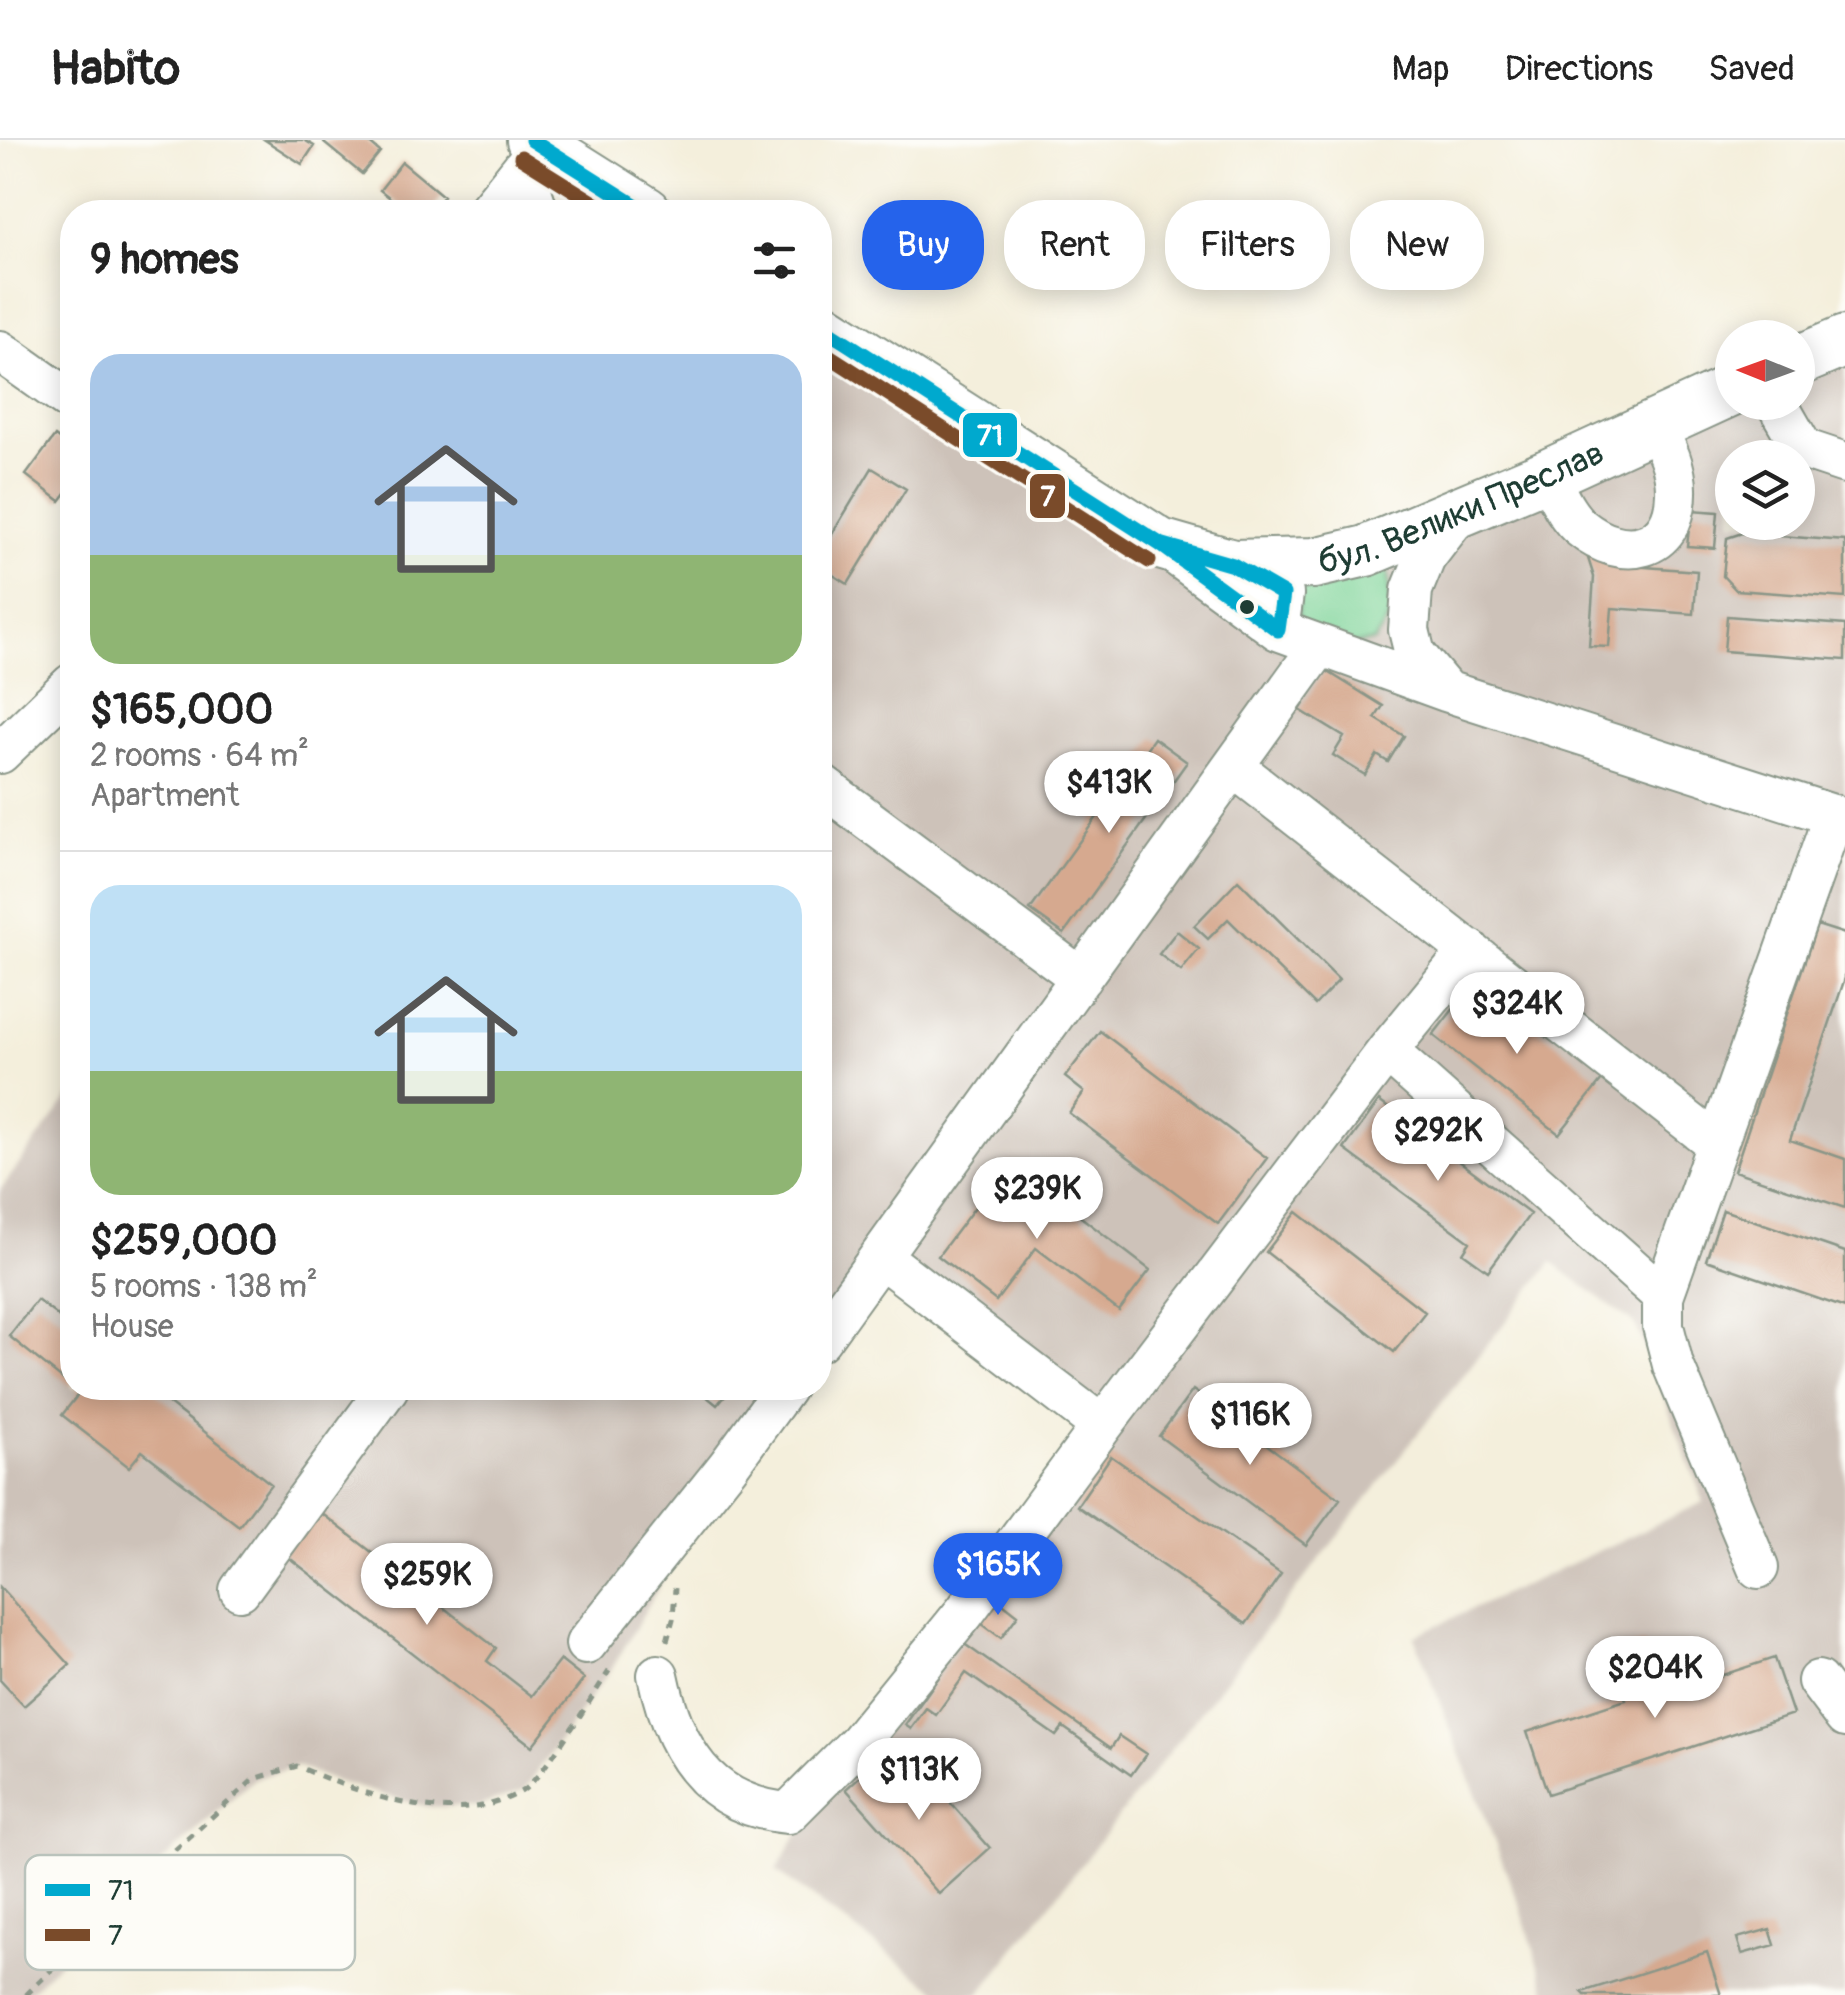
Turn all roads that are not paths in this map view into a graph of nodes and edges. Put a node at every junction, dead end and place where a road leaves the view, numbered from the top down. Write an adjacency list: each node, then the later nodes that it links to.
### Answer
1 (532, 151): 2 (street); 3 (street); 4 (main road)
2 (497, 200)
3 (537, 200)
4 (624, 200)
5 (832, 334): 16 (main road, бул. Велики Преслав)
6 (1845, 341): 8 (main road)
7 (0, 351): 9 (street)
8 (1815, 354)
9 (60, 394)
10 (1715, 398): 12 (main road, бул. Велики Преслав)
11 (1786, 420): 13 (street)
12 (1656, 426): 14 (main road, бул. Велики Преслав); 14 (street)
13 (1845, 462)
14 (1547, 475): 15 (main road, бул. Велики Преслав)
15 (1460, 512): 17 (main road, бул. Велики Преслав); 20 (street)
16 (1160, 544): 17 (main road, бул. Велики Преслав); 18 (street)
17 (1233, 565): 18 (street)
18 (1278, 630): 19 (street)
19 (1319, 647): 20 (street); 23 (street)
20 (1446, 691): 25 (street)
21 (60, 696): 22 (street)
22 (0, 753)
23 (1235, 768): 26 (street); 27 (street)
24 (832, 795): 27 (street)
25 (1840, 817): 29 (street)
26 (1470, 950): 28 (street); 29 (street)
27 (1081, 978): 30 (street)
28 (1388, 1051): 31 (street); 35 (street)
29 (1717, 1144): 31 (street)
30 (880, 1257): 32 (street); 35 (street)
31 (1663, 1296): 36 (street)
32 (832, 1323)
33 (379, 1400): 37 (street)
34 (776, 1400): 38 (street)
35 (1102, 1426): 39 (street)
36 (1758, 1568)
37 (240, 1590)
38 (586, 1644)
39 (658, 1676)
40 (1818, 1681): 41 (street)
41 (1845, 1717)

